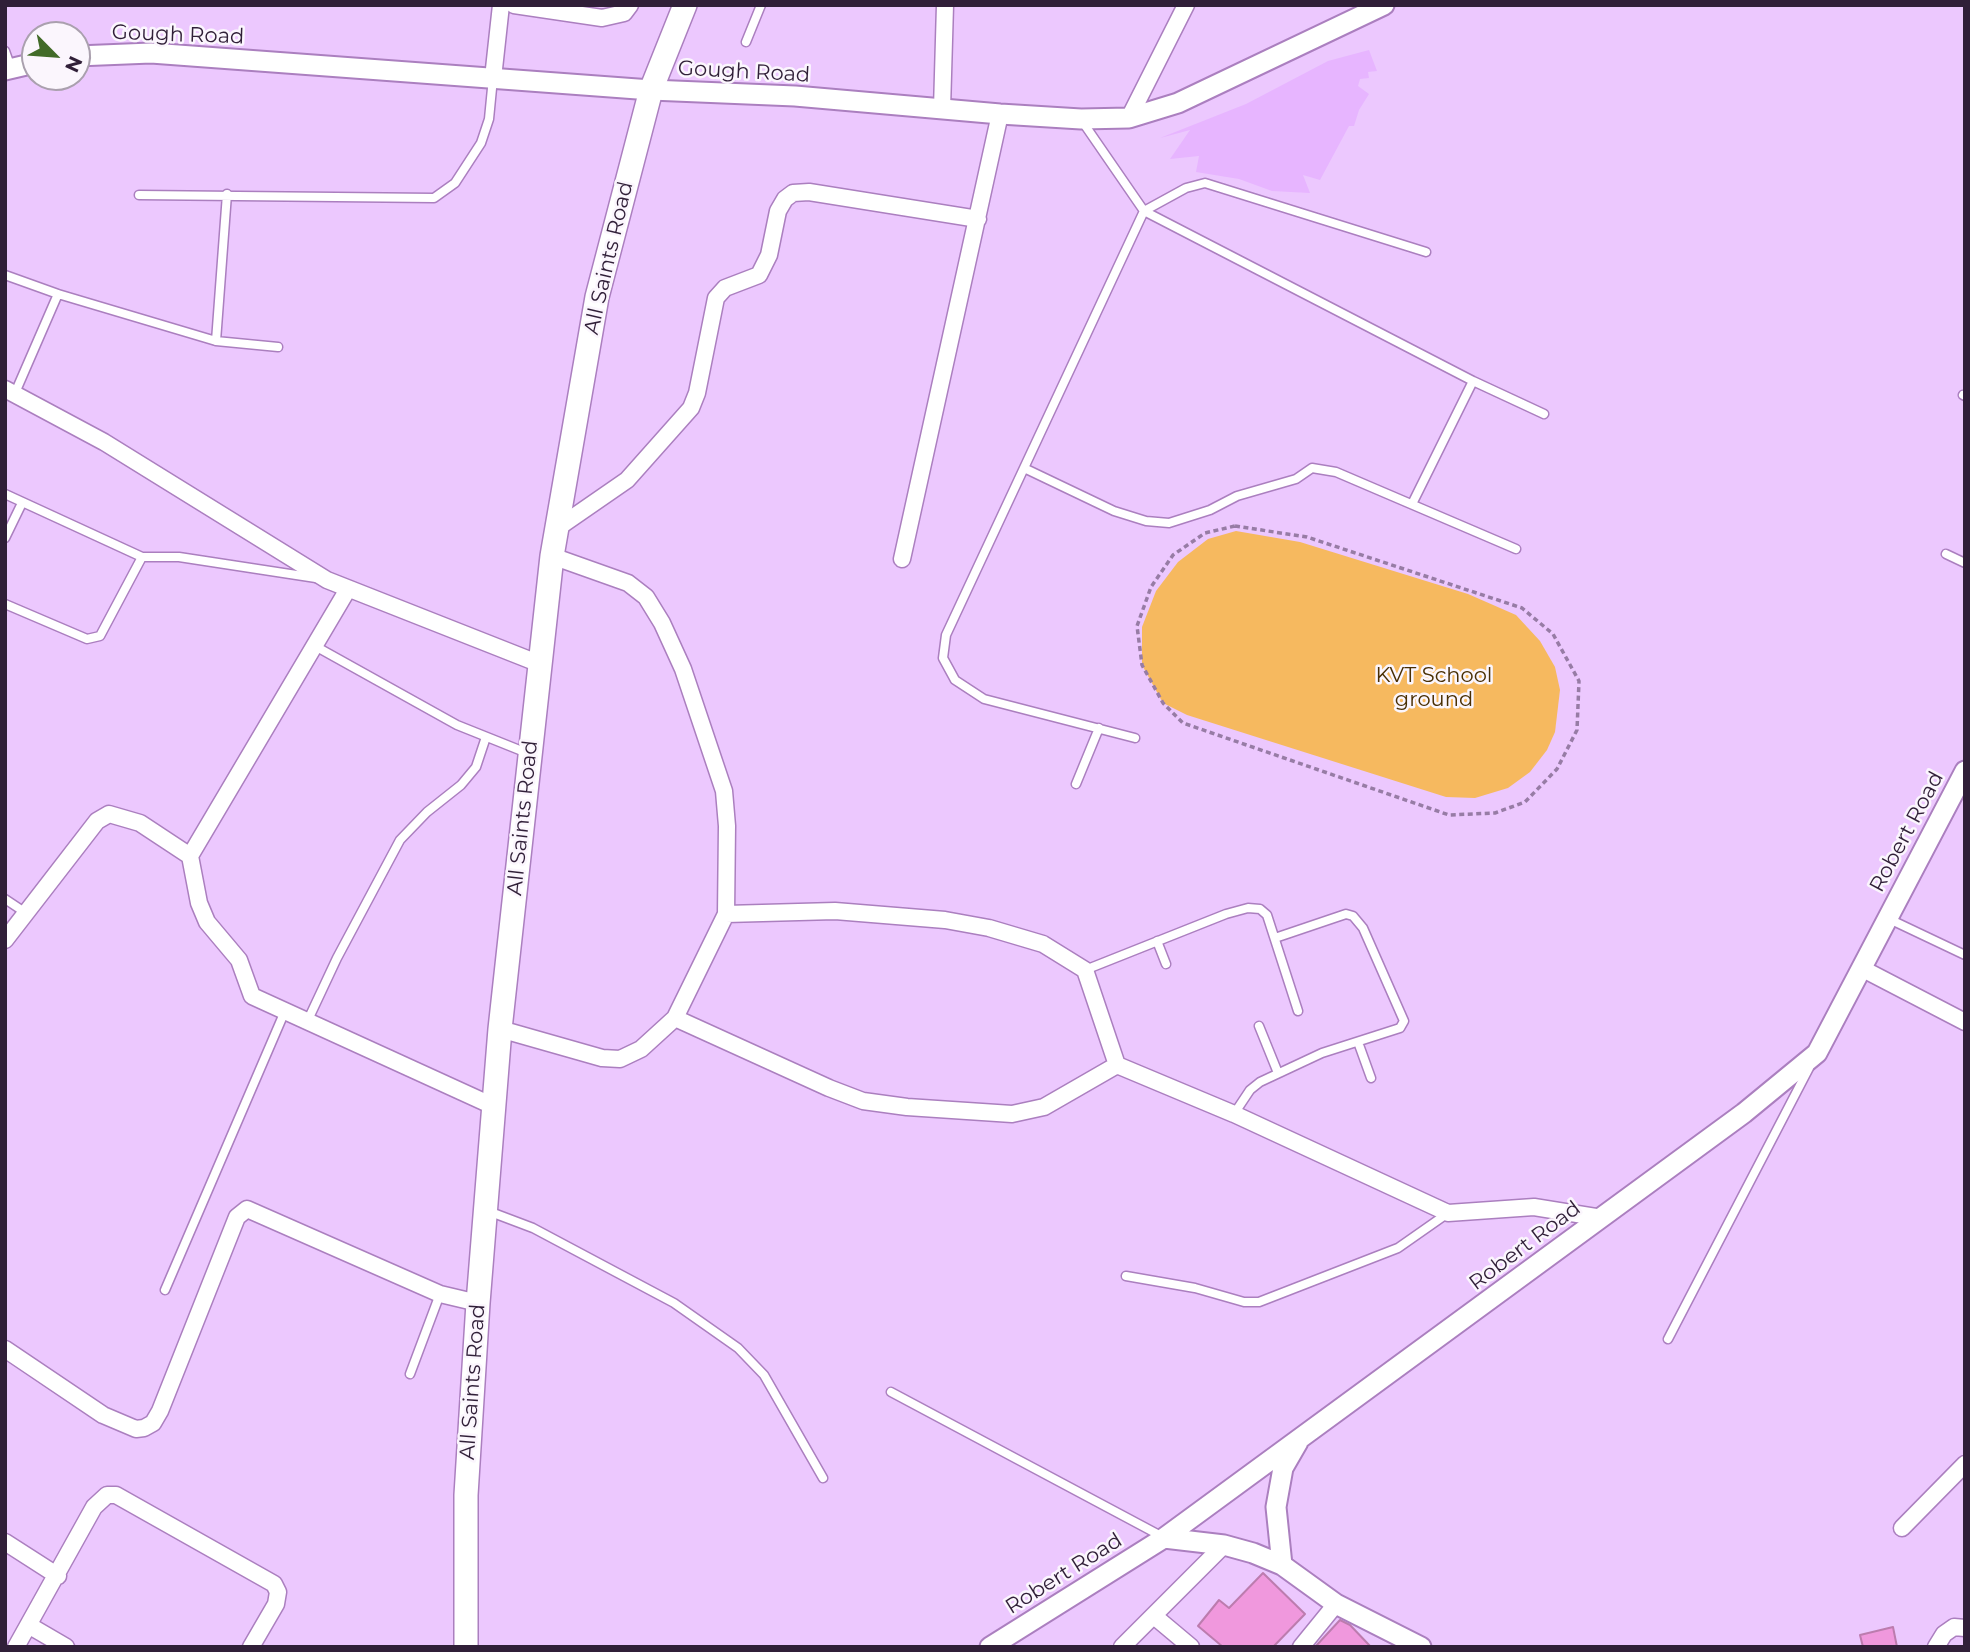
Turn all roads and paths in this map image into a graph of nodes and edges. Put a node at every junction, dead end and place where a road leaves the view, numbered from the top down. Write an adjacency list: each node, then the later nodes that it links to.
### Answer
1 (501, 5): 11 (street)
2 (514, 5): 3 (street)
3 (630, 5)
4 (685, 5): 12 (main road, All Saints Road)
5 (761, 5): 9 (lane)
6 (945, 5): 13 (street)
7 (1186, 5): 15 (street)
8 (1375, 7): 15 (street, Gough Road)
9 (746, 41)
10 (91, 55): 11 (street, Gough Road)
11 (493, 78): 12 (street, Gough Road); 17 (lane)
12 (651, 90): 13 (street, Gough Road); 33 (main road, All Saints Road)
13 (942, 109): 14 (street, Gough Road)
14 (1000, 114): 16 (street, Gough Road); 20 (street)
15 (1129, 118): 16 (street, Gough Road)
16 (1081, 119): 19 (lane)
17 (227, 194): 18 (lane); 24 (lane)
18 (139, 195)
19 (1144, 211): 21 (lane); 26 (lane); 29 (lane)
20 (978, 219): 33 (street); 40 (street)
21 (1426, 252)
22 (5, 275): 23 (lane)
23 (58, 294): 24 (lane); 27 (lane)
24 (216, 341): 25 (lane)
25 (278, 347)
26 (1473, 381): 28 (lane); 32 (lane)
27 (9, 395): 42 (street)
28 (1544, 414)
29 (1024, 468): 32 (lane); 47 (lane)
30 (5, 494): 31 (lane)
31 (22, 503): 35 (lane); 39 (lane)
32 (1412, 504): 36 (lane)
33 (559, 527): 38 (main road, All Saints Road)
34 (1307, 537): 34 (path)
35 (5, 538)
36 (1516, 550)
37 (1946, 554): 41 (lane)
38 (552, 556): 46 (main road, All Saints Road); 56 (street)
39 (142, 557): 42 (lane); 44 (lane)
40 (902, 559)
41 (1965, 563)
42 (327, 580): 43 (street)
43 (348, 589): 45 (street); 46 (street)
44 (5, 604)
45 (315, 646): 48 (lane); 53 (street)
46 (540, 664): 50 (main road, All Saints Road)
47 (1099, 728): 49 (lane); 52 (lane)
48 (486, 737): 50 (lane); 68 (lane)
49 (1135, 738)
50 (530, 755): 71 (main road, All Saints Road)
51 (1962, 783): 57 (street, Robert Road)
52 (1076, 784)
53 (190, 856): 55 (street); 66 (street)
54 (5, 899): 55 (lane)
55 (26, 913): 59 (street)
56 (726, 914): 64 (street); 67 (street)
57 (1888, 918): 61 (lane); 63 (street, Robert Road)
58 (1275, 938): 60 (lane); 65 (lane); 72 (lane)
59 (5, 940)
60 (1157, 941): 62 (lane); 64 (lane)
61 (1965, 955)
62 (1166, 964)
63 (1861, 968): 69 (street); 73 (street, Robert Road)
64 (1085, 970): 74 (street)
65 (1298, 1011)
66 (285, 1012): 68 (street); 83 (lane)
67 (675, 1018): 71 (street); 74 (street)
68 (307, 1022): 77 (street)
69 (1965, 1022)
70 (1259, 1026): 75 (lane)
71 (500, 1029): 77 (main road, All Saints Road)
72 (1358, 1042): 75 (lane); 76 (lane)
73 (1817, 1053): 81 (street, Robert Road); 86 (lane)
74 (1117, 1065): 78 (street)
75 (1278, 1073): 78 (lane)
76 (1371, 1078)
77 (493, 1106): 79 (main road, All Saints Road)
78 (1234, 1114): 80 (street)
79 (485, 1210): 85 (main road, All Saints Road); 92 (lane)
80 (1448, 1213): 81 (street); 82 (lane)
81 (1602, 1218): 90 (street, Robert Road)
82 (1126, 1276)
83 (164, 1290)
84 (440, 1294): 85 (street); 87 (street); 88 (lane)
85 (478, 1303): 107 (main road, All Saints Road)
86 (1668, 1339)
87 (5, 1349)
88 (410, 1374)
89 (891, 1392): 94 (lane)
90 (1302, 1435): 94 (street, Robert Road); 97 (street)
91 (1965, 1464): 93 (street)
92 (823, 1478)
93 (1902, 1528)
94 (1164, 1538): 96 (street); 103 (street, Robert Road)
95 (5, 1542): 98 (street)
96 (1224, 1545): 97 (street); 100 (street)
97 (1282, 1565): 99 (street)
98 (58, 1576): 101 (street); 106 (street)
99 (1336, 1604): 110 (street); 111 (street)
100 (1154, 1616): 108 (street); 109 (street)
101 (30, 1626): 104 (street); 105 (street)
102 (1965, 1628): 112 (street)
103 (999, 1645)
104 (16, 1647)
105 (66, 1647)
106 (251, 1647)
107 (466, 1647)
108 (1122, 1647)
109 (1191, 1647)
110 (1301, 1647)
111 (1422, 1647)
112 (1936, 1647)

